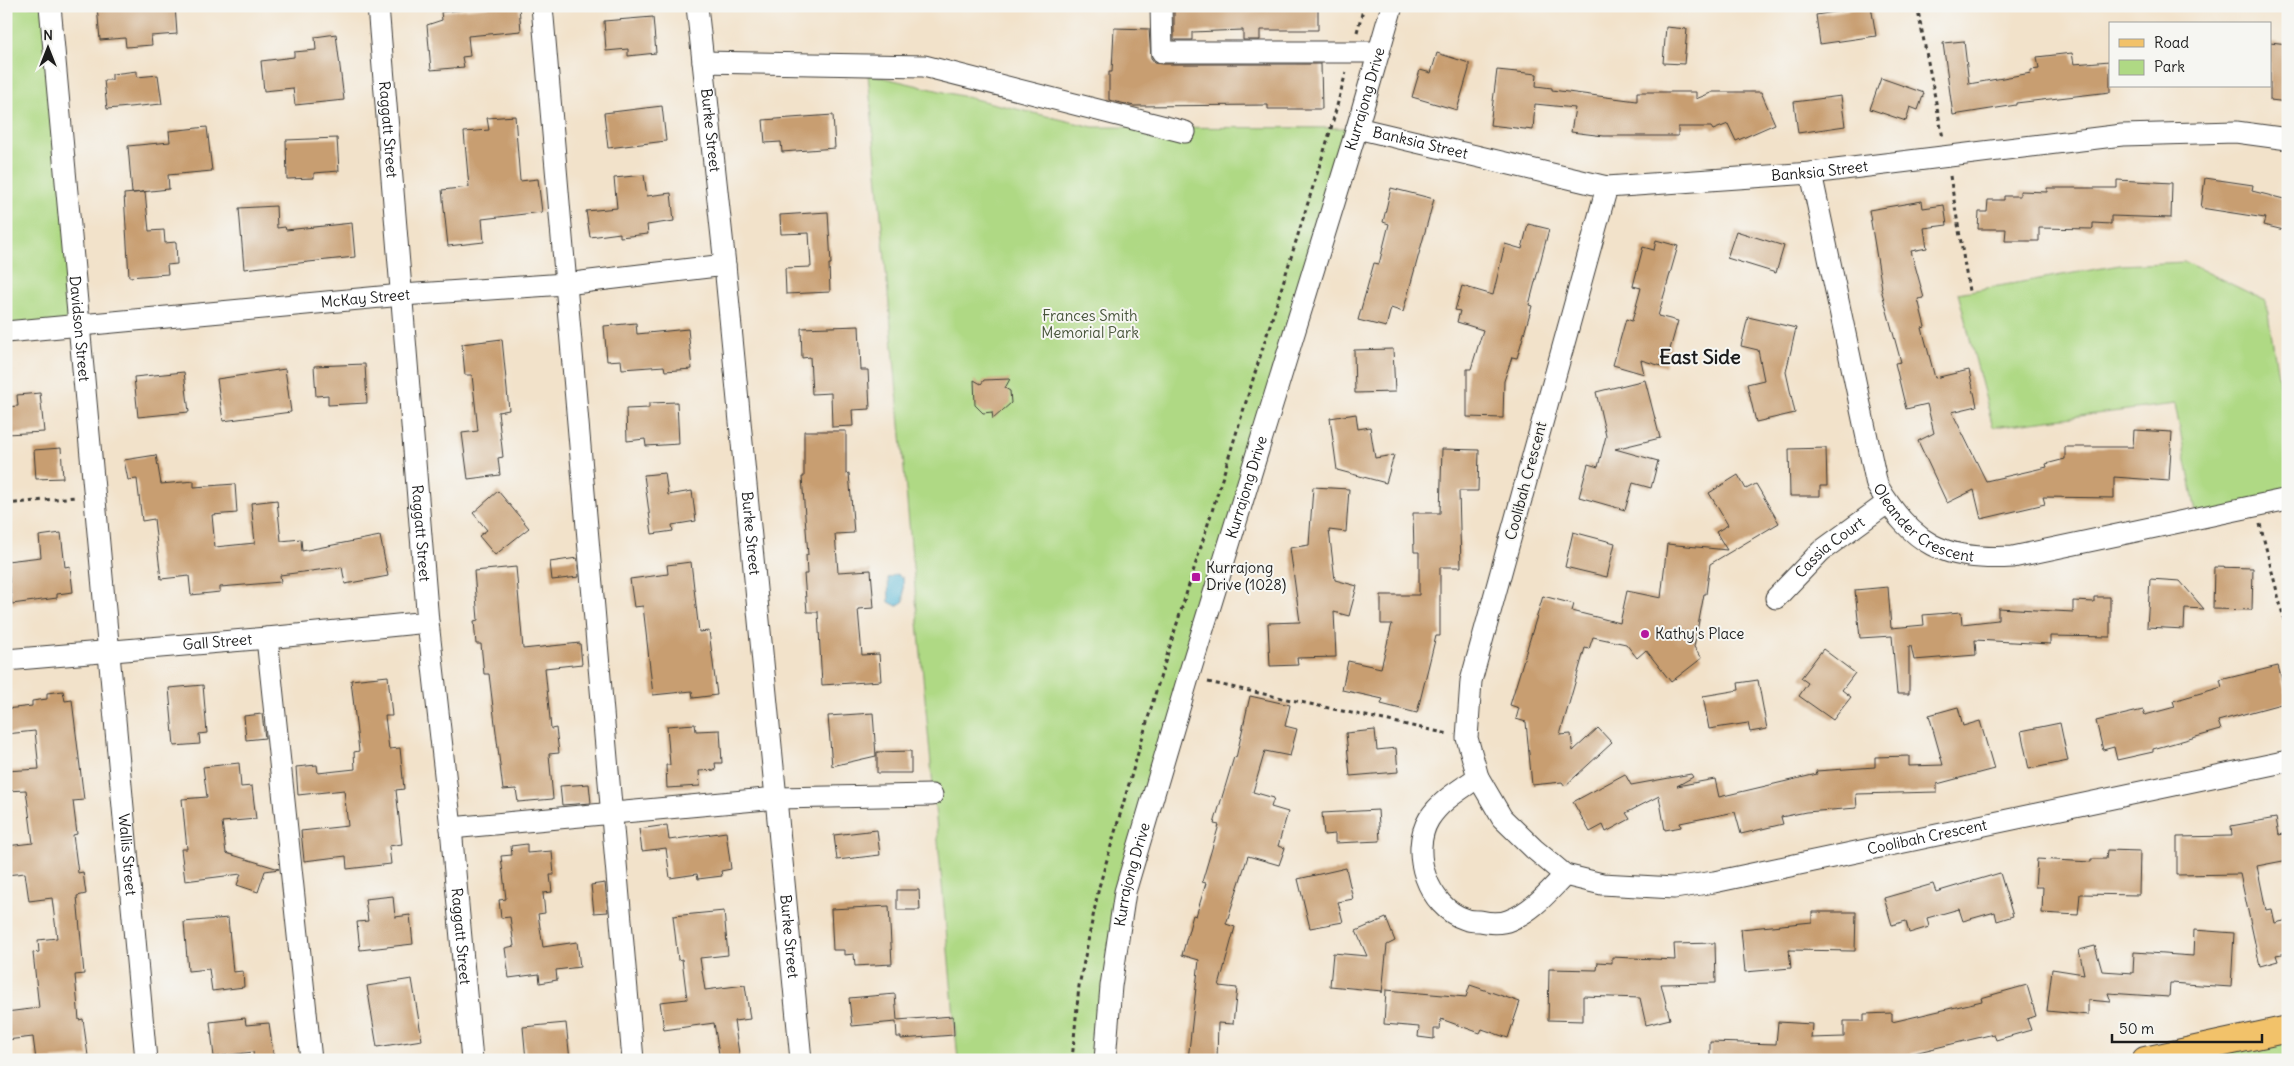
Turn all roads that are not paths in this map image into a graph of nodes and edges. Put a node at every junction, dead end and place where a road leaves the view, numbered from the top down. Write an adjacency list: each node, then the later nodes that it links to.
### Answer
1 (50, 6): 17 (street, Davidson Street)
2 (378, 6): 16 (street, Raggatt Street)
3 (542, 6): 15 (street)
4 (697, 6): 8 (street, Burke Street)
5 (1161, 6): 7 (street)
6 (1392, 6): 7 (street, Kurrajong Drive)
7 (1378, 52): 9 (street, Kurrajong Drive)
8 (703, 62): 10 (street); 14 (street, Burke Street)
9 (1356, 128): 13 (street, Banksia Street); 39 (street, Kurrajong Drive)
10 (1185, 132)
11 (2288, 139): 12 (street, Banksia Street)
12 (1812, 173): 13 (street, Banksia Street); 20 (street, Oleander Crescent)
13 (1607, 187): 27 (street, Coolibah Crescent)
14 (725, 265): 15 (street, McKay Street); 29 (street, Burke Street)
15 (565, 284): 16 (street, McKay Street); 30 (street)
16 (402, 295): 17 (street, McKay Street); 22 (street, Raggatt Street)
17 (80, 324): 18 (street, McKay Street); 24 (street, Davidson Street)
18 (6, 332)
19 (2288, 499): 20 (street, Oleander Crescent)
20 (1887, 503): 21 (street, Cassia Court)
21 (1776, 598)
22 (428, 622): 23 (street, Gall Street); 31 (street, Raggatt Street)
23 (267, 638): 24 (street, Gall Street); 35 (street)
24 (109, 651): 25 (street, Gall Street); 34 (street, Wallis Street)
25 (6, 660)
26 (2288, 761): 32 (street, Coolibah Crescent)
27 (1478, 777): 32 (street, Coolibah Crescent); 32 (street)
28 (932, 795): 29 (street)
29 (777, 798): 30 (street); 38 (street, Burke Street)
30 (611, 814): 31 (street); 37 (street)
31 (451, 828): 36 (street, Raggatt Street)
32 (1565, 874)
33 (2288, 1029): 40 (main road)
34 (146, 1060)
35 (311, 1060)
36 (472, 1060)
37 (633, 1060)
38 (801, 1060)
39 (1105, 1060)
40 (2145, 1060)

